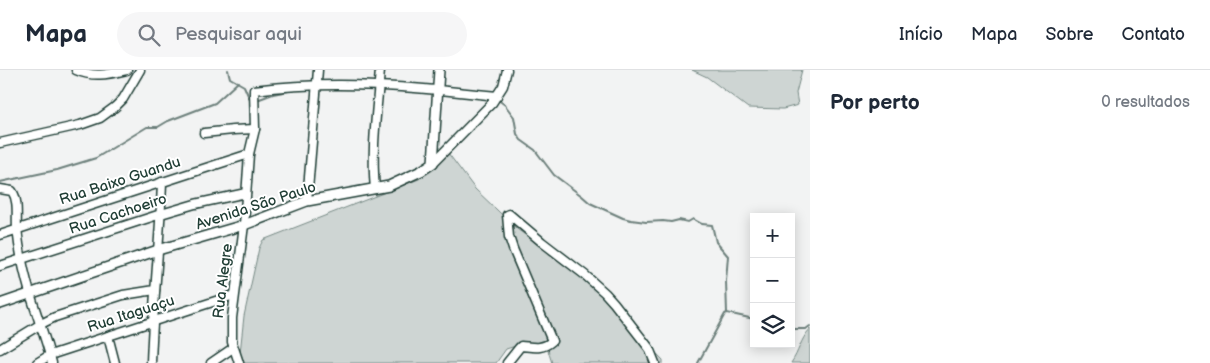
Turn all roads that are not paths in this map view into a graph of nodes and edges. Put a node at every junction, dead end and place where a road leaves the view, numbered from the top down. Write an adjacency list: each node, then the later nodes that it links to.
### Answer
1 (76, 70): 8 (street)
2 (127, 70): 8 (street)
3 (140, 70): 15 (street)
4 (318, 70): 9 (street)
5 (380, 70): 10 (street)
6 (440, 70): 11 (street)
7 (507, 70): 12 (street, Avenida São Paulo)
8 (108, 72)
9 (317, 85): 10 (street); 13 (street, Rua Alegre); 22 (street)
10 (379, 85): 11 (street); 20 (street)
11 (437, 90): 12 (street); 17 (street)
12 (497, 96): 17 (street, Avenida São Paulo)
13 (255, 129): 14 (street); 16 (street, Rua Alegre)
14 (204, 133)
15 (0, 143)
16 (249, 154): 18 (street, Rua Baixo Guandu); 21 (street, Rua Alegre)
17 (433, 164): 20 (street, Avenida São Paulo)
18 (162, 182): 23 (street); 25 (street, Rua Baixo Guandu)
19 (0, 189): 25 (street)
20 (375, 189): 22 (street, Avenida São Paulo)
21 (246, 193): 23 (street, Rua Cachoeiro); 24 (street, Rua Alegre)
22 (307, 202): 24 (street, Avenida São Paulo)
23 (161, 214): 27 (street); 28 (street, Rua Cachoeiro)
24 (244, 225): 27 (street, Avenida São Paulo); 32 (street, Rua Alegre)
25 (17, 229): 26 (street, Rua Baixo Guandu); 28 (street)
26 (0, 234)
27 (158, 250): 30 (street); 31 (street, Avenida São Paulo)
28 (22, 259): 29 (street, Rua Cachoeiro); 31 (street)
29 (0, 266)
30 (155, 290): 34 (street); 35 (street)
31 (30, 293): 33 (street, Avenida São Paulo); 35 (street)
32 (234, 295): 34 (street, Rua Itaguaçu); 37 (street, Rua Alegre)
33 (0, 304)
34 (153, 322): 36 (street, Rua Itaguaçu); 42 (street)
35 (41, 324): 38 (street); 39 (street)
36 (108, 336): 39 (street, Rua Itaguaçu); 41 (street)
37 (233, 348): 43 (street); 44 (street, Rua Alegre)
38 (0, 349)
39 (51, 359): 40 (street, Rua Itaguaçu)
40 (37, 363)
41 (115, 363)
42 (152, 363)
43 (211, 363)
44 (239, 363)
45 (507, 363): 46 (street)
46 (655, 363)

